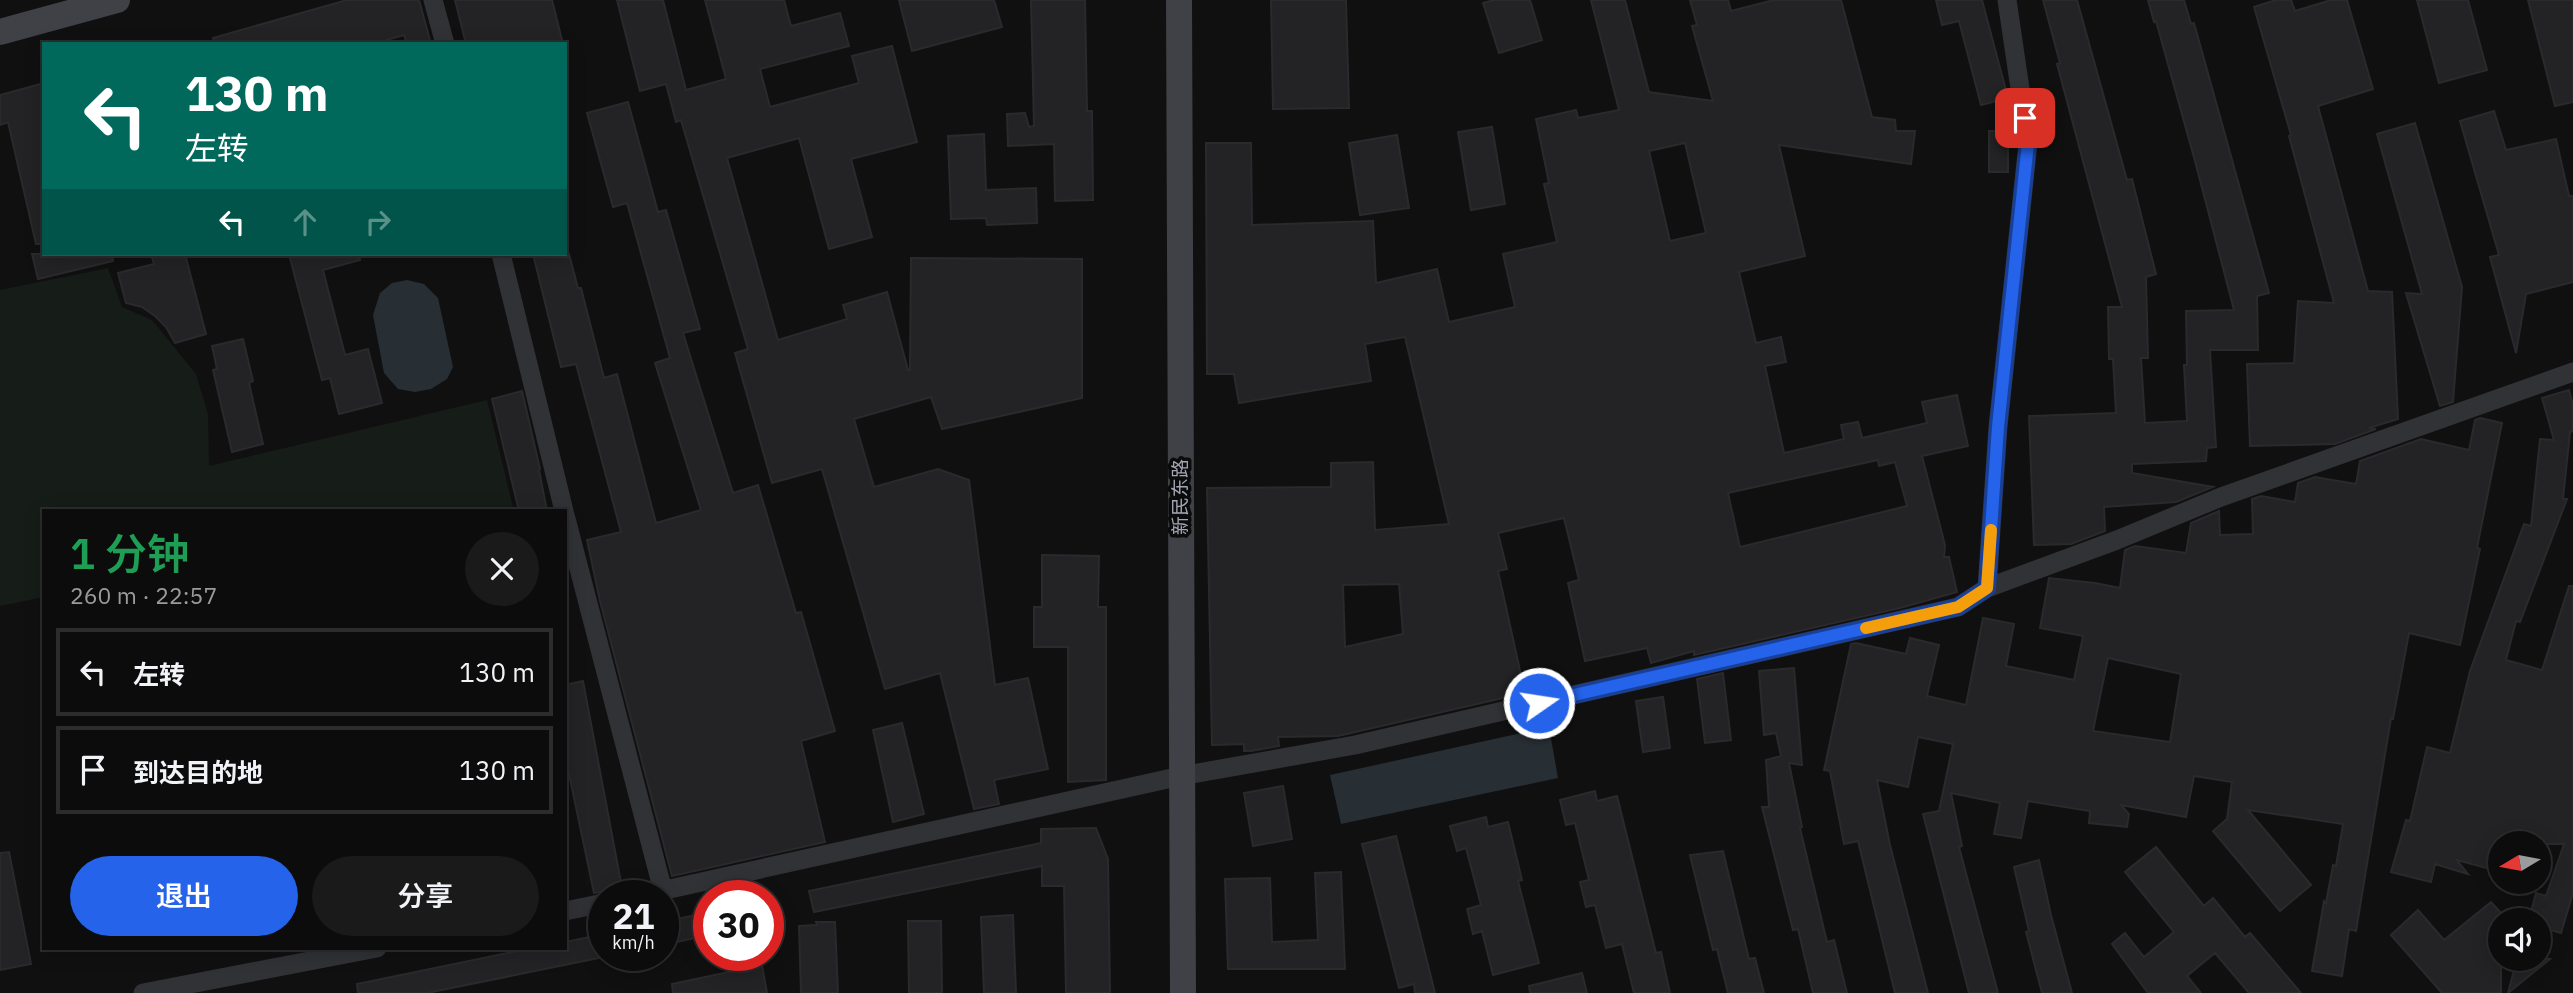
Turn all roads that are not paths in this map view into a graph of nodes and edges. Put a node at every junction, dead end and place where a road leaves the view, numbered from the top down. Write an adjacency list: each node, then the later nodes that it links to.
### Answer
1 (117, 0): 5 (street)
2 (433, 0): 6 (street)
3 (1179, 0): 12 (street, 新民东路)
4 (2007, 0): 11 (street)
5 (0, 33)
6 (444, 42)
7 (501, 256): 9 (street)
8 (2573, 372): 11 (street)
9 (564, 509)
10 (567, 521): 13 (street)
11 (1987, 588): 12 (street)
12 (1181, 776): 14 (street); 19 (street, 新民东路)
13 (660, 880)
14 (679, 887)
15 (588, 906): 16 (street)
16 (567, 911)
17 (367, 950): 18 (street)
18 (143, 993)
19 (1183, 993)

